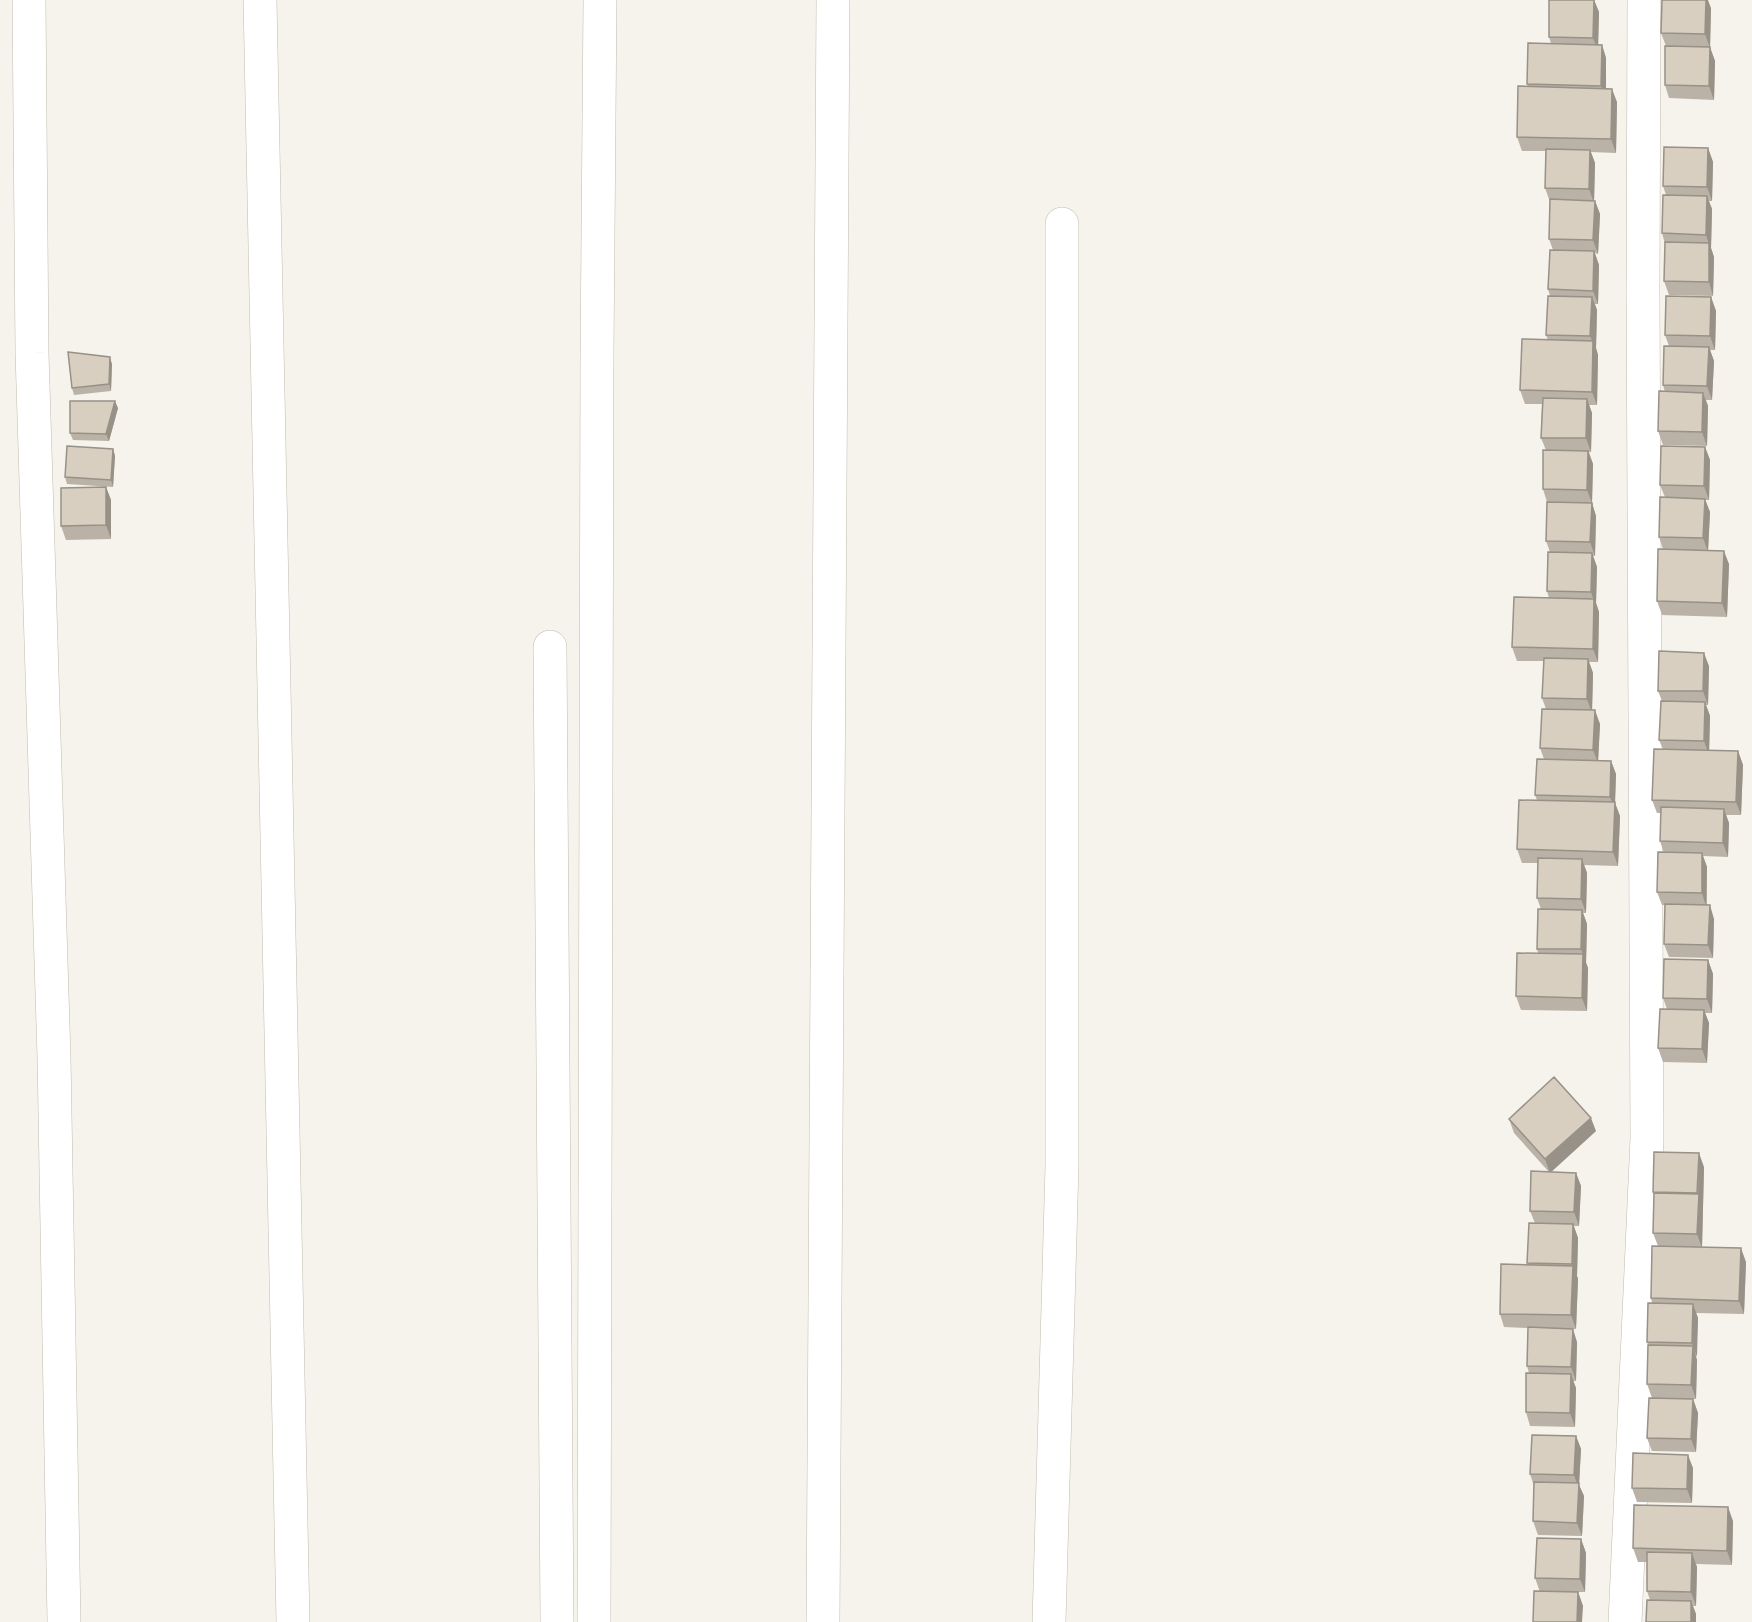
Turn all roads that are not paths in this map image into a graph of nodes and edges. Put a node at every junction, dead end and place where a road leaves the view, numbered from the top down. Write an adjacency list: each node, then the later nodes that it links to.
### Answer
1 (30, 0): 8 (street)
2 (260, 0): 9 (street)
3 (600, 0): 11 (street)
4 (832, 0): 12 (street)
5 (1644, 0): 14 (street)
6 (1062, 224): 13 (street)
7 (550, 648): 10 (street)
8 (64, 1622)
9 (293, 1622)
10 (557, 1622)
11 (594, 1622)
12 (823, 1622)
13 (1049, 1622)
14 (1625, 1622)

